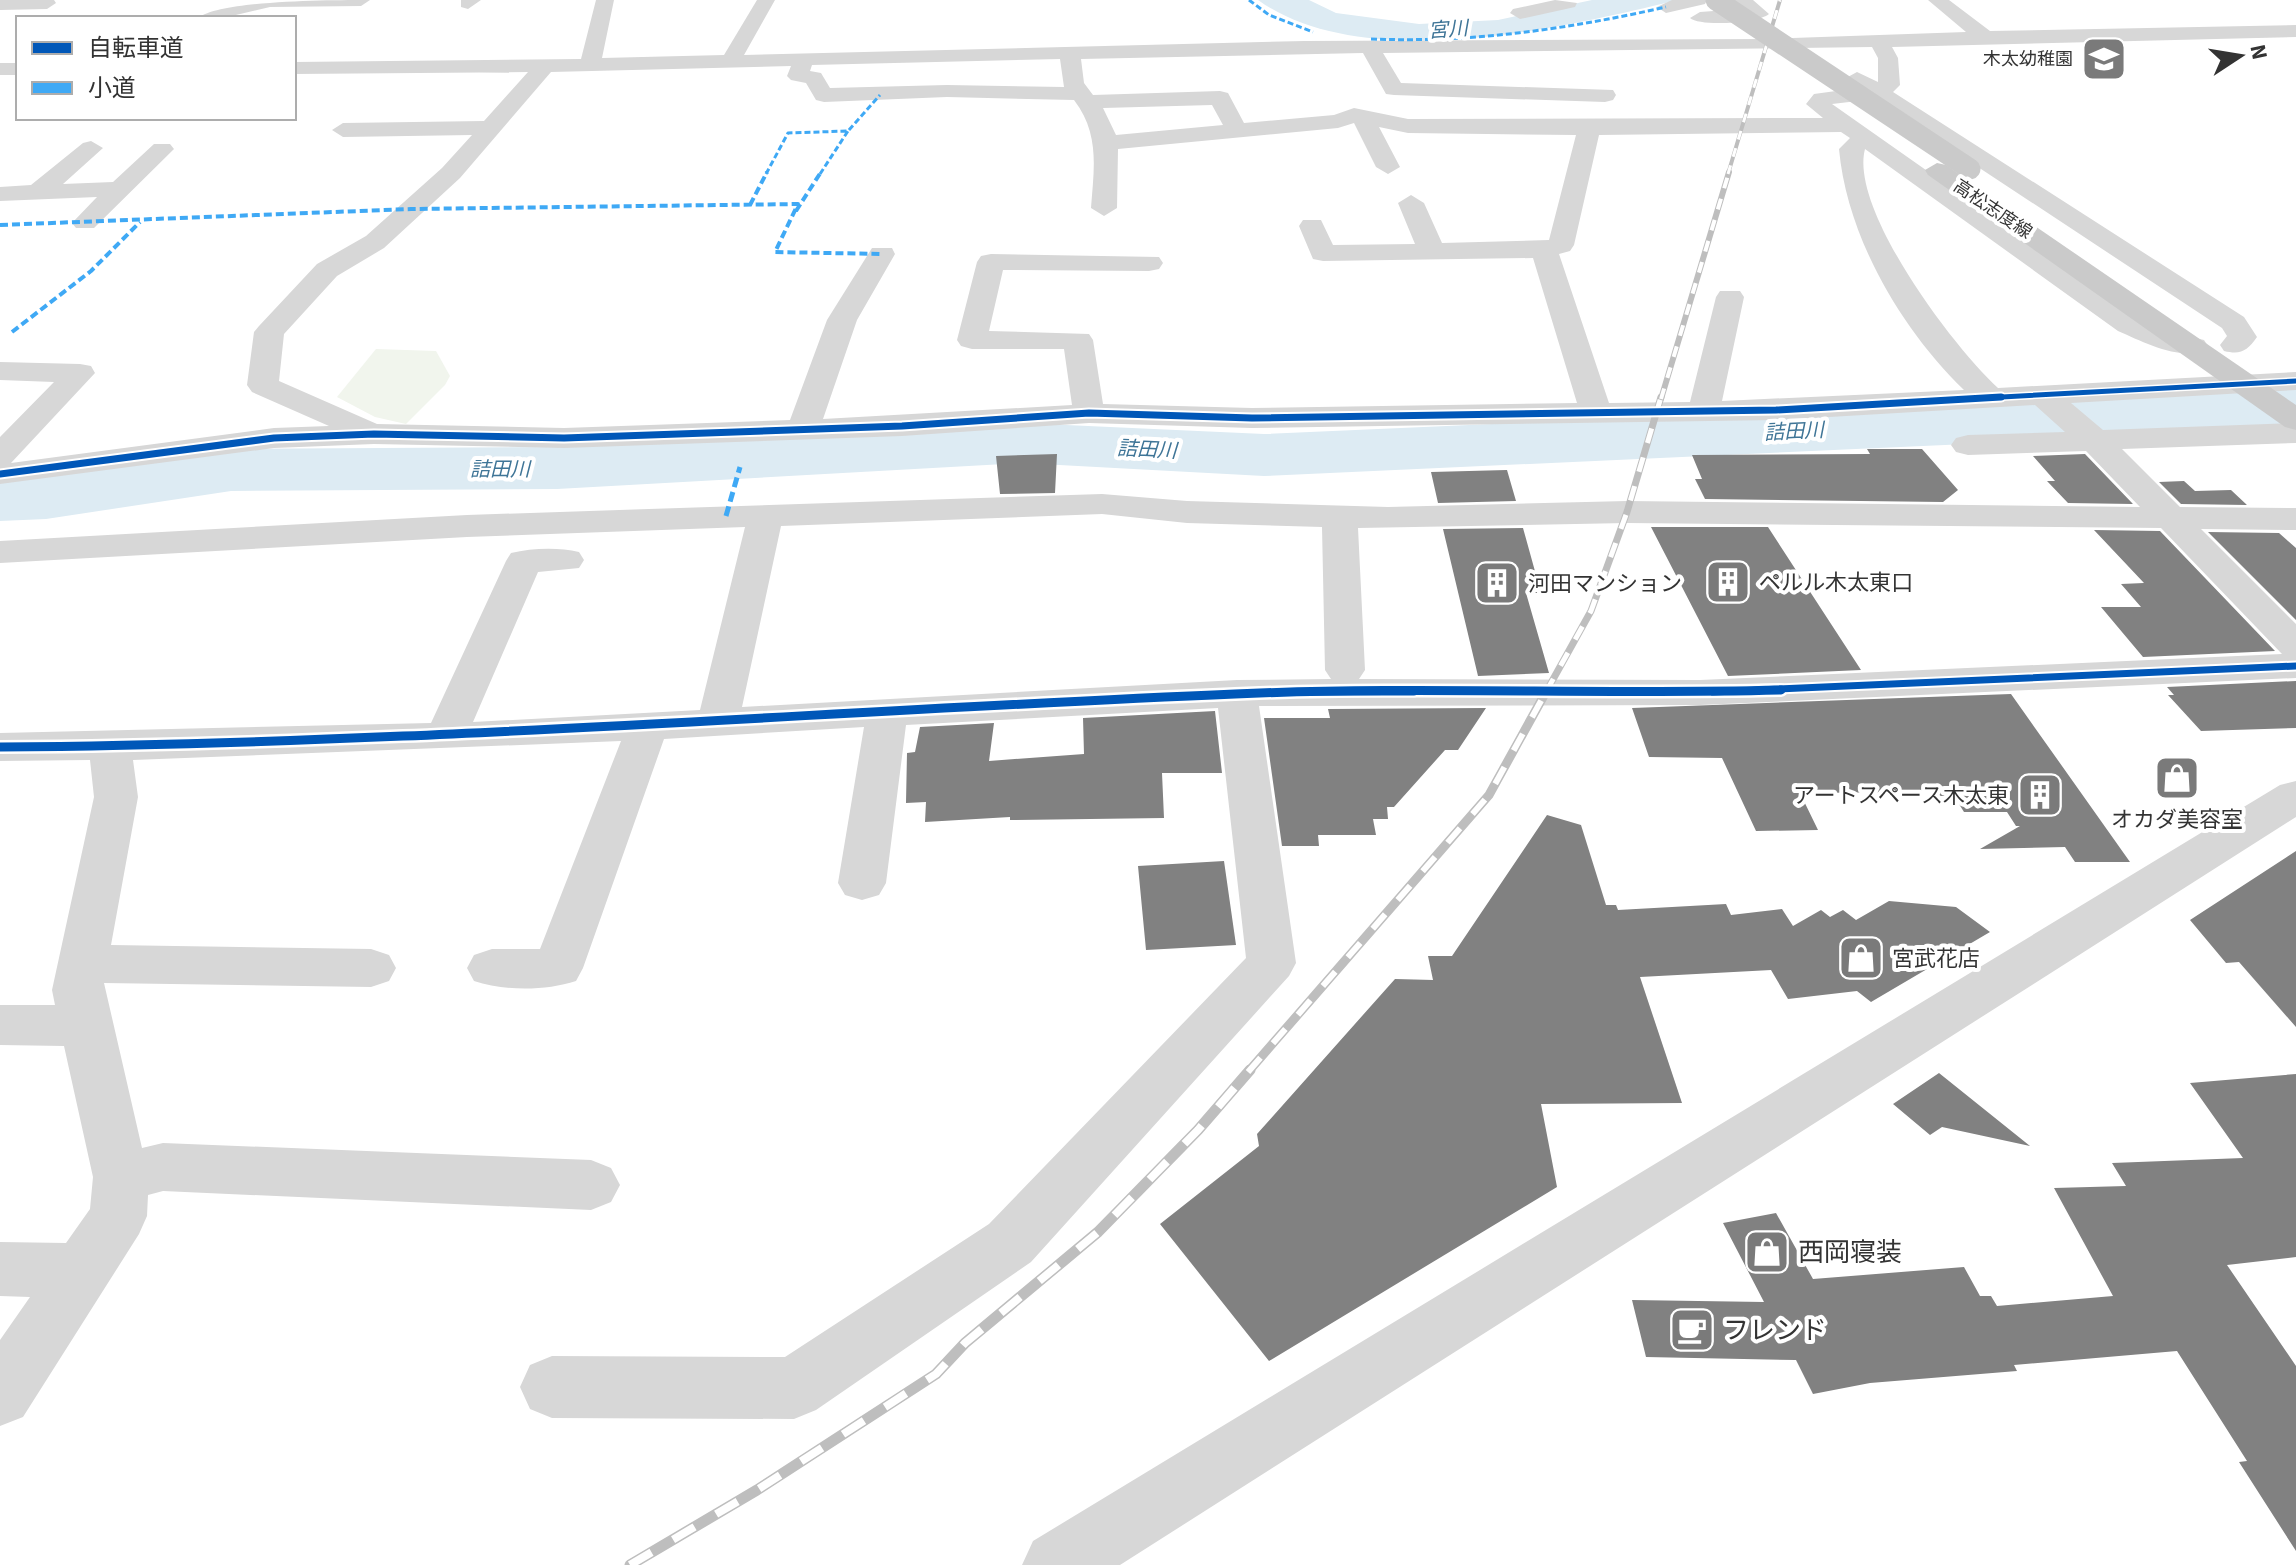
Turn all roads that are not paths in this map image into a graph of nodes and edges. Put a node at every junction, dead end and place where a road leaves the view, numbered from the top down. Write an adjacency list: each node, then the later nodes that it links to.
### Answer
1 (361, 0): 7 (street)
2 (605, 0): 27 (street)
3 (766, 0): 26 (street)
4 (1716, 0): 56 (main road, 高松志度線, bridge)
5 (1741, 0): 11 (street)
6 (1937, 0): 18 (street)
7 (268, 1): 14 (street)
8 (50, 2): 10 (street); 13 (street)
9 (1568, 3): 12 (street)
10 (0, 4)
11 (1683, 5): 22 (street); 57 (main road, 高松志度線)
12 (1523, 8)
13 (25, 16)
14 (211, 16)
15 (1404, 21): 19 (street)
16 (2296, 31): 18 (street)
17 (1313, 32): 19 (street)
18 (1985, 37): 20 (street)
19 (1364, 38): 23 (street); 24 (street); 30 (street)
20 (1879, 41): 21 (street); 31 (street)
21 (1804, 43): 22 (street); 31 (street)
22 (1733, 45): 23 (street)
23 (1538, 46): 30 (street)
24 (1070, 52): 25 (street); 33 (street)
25 (804, 59): 26 (street); 33 (street)
26 (731, 60): 27 (street)
27 (590, 64): 28 (street)
28 (545, 66): 29 (street); 35 (street)
29 (296, 68)
30 (1551, 92): 32 (street)
31 (1879, 92): 39 (street); 56 (street)
32 (1605, 95)
33 (1084, 98): 38 (street); 40 (street)
34 (1363, 118): 36 (street); 38 (street); 43 (street)
35 (490, 128): 37 (street); 70 (street)
36 (1589, 128): 39 (street); 51 (street)
37 (343, 130)
38 (1237, 131): 40 (street)
39 (1855, 131): 57 (street); 62 (street)
40 (1107, 143): 48 (street)
41 (91, 148): 45 (street)
42 (162, 149): 44 (street)
43 (1388, 167)
44 (120, 189): 45 (street); 49 (street)
45 (37, 193): 46 (street)
46 (0, 194)
47 (1411, 203): 52 (street)
48 (1104, 208)
49 (85, 223)
50 (1312, 226): 52 (street)
51 (1544, 250): 52 (street); 64 (street)
52 (1432, 252)
53 (882, 254): 67 (street)
54 (1149, 263): 65 (street)
55 (1730, 297): 63 (street)
56 (2235, 345): 59 (main road, 高松志度線)
57 (2193, 346): 60 (main road, 高松志度線)
58 (0, 371): 74 (street)
59 (2294, 382): 60 (street)
60 (2248, 386): 61 (street); 66 (main road, 高松志度線)
61 (2045, 397): 62 (street); 71 (street)
62 (1992, 400): 63 (street)
63 (1704, 410): 64 (street)
64 (1596, 412): 65 (street)
65 (1089, 413): 67 (street)
66 (2296, 420)
67 (804, 427): 68 (street)
68 (750, 432): 70 (street); 73 (street)
69 (2296, 433): 71 (street)
70 (374, 434): 74 (street)
71 (2093, 439): 72 (street); 78 (street)
72 (1968, 445)
73 (740, 467)
74 (9, 468): 75 (street)
75 (0, 500)
76 (766, 514): 77 (street); 80 (street); 87 (street)
77 (1340, 516): 78 (street); 84 (street)
78 (2171, 519): 79 (street); 82 (street)
79 (2296, 519)
80 (0, 552)
81 (566, 560): 89 (street)
82 (2296, 646)
83 (2296, 666): 85 (street)
84 (1345, 670)
85 (1237, 693): 86 (street); 103 (street)
86 (887, 712): 87 (street); 93 (street)
87 (718, 721): 88 (street)
88 (648, 725): 89 (street); 96 (street)
89 (446, 736): 91 (street)
90 (0, 747): 91 (street)
91 (110, 747): 94 (street)
92 (2296, 796): 105 (street)
93 (862, 883)
94 (83, 964): 95 (street); 98 (street)
95 (371, 968)
96 (492, 968)
97 (0, 1025): 98 (street)
98 (87, 1026): 99 (street)
99 (121, 1177): 100 (street); 102 (street)
100 (591, 1185)
101 (0, 1269): 102 (street)
102 (81, 1271): 104 (street)
103 (552, 1387)
104 (0, 1395)
105 (1057, 1565)

